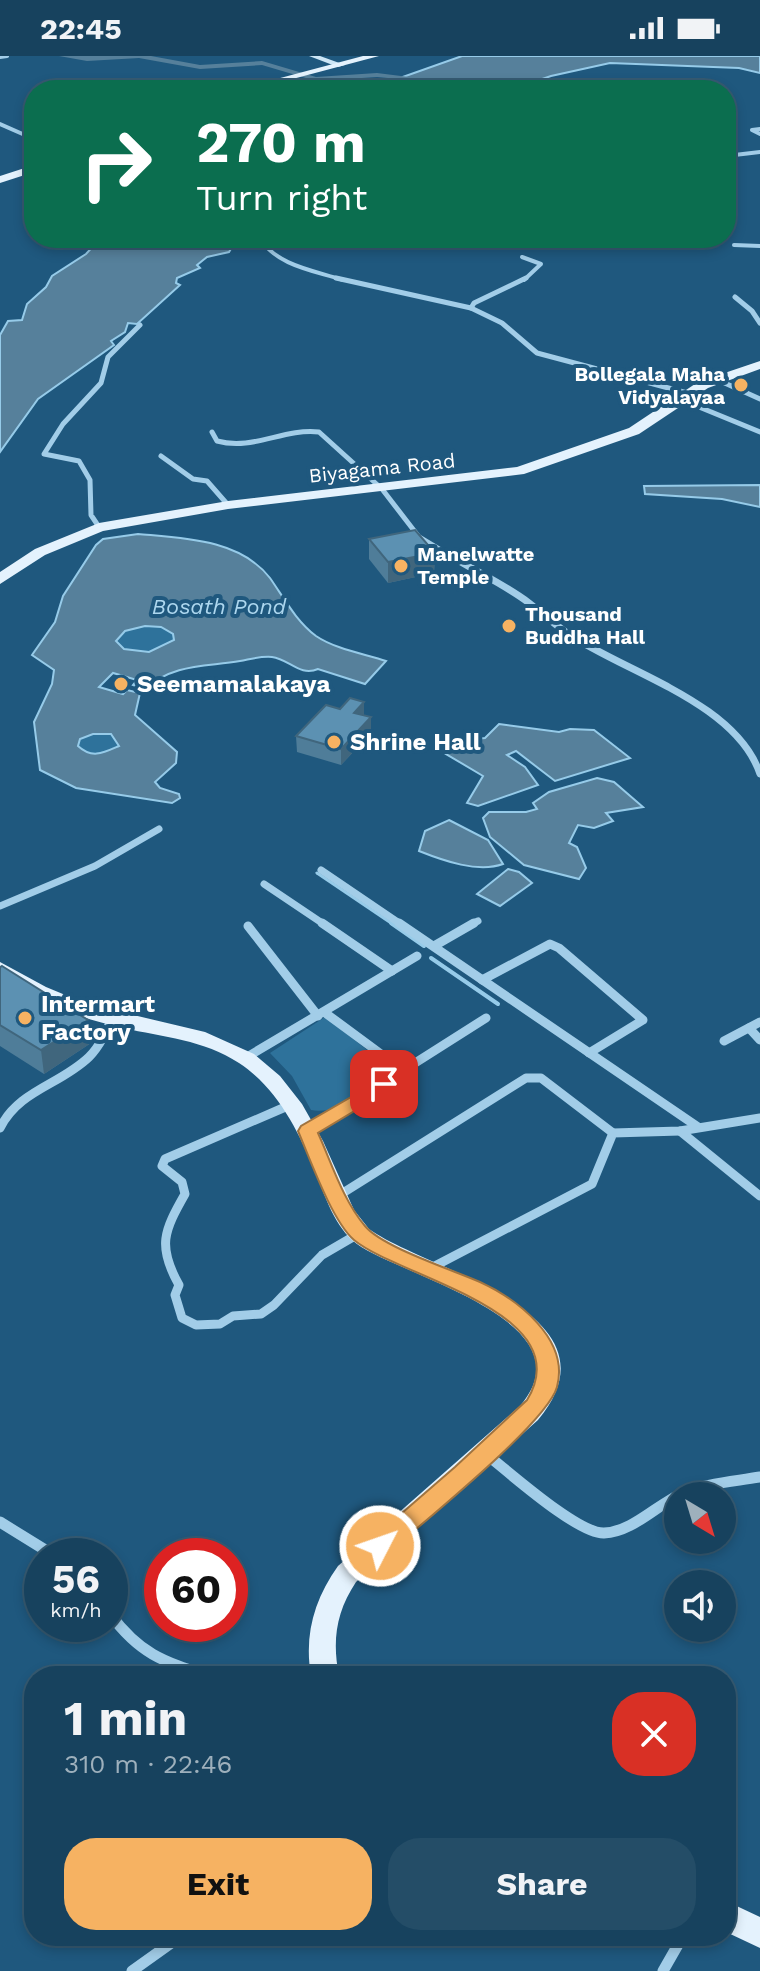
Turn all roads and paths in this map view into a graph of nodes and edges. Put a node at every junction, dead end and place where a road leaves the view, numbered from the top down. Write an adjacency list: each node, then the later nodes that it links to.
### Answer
1 (7, 56): 4 (street)
2 (313, 56): 5 (main road)
3 (374, 56): 5 (main road)
4 (0, 57)
5 (341, 65): 6 (main road)
6 (279, 80)
7 (0, 124): 8 (street)
8 (24, 135)
9 (760, 152): 10 (street)
10 (736, 155)
11 (24, 172): 12 (main road)
12 (0, 180)
13 (736, 245): 14 (street)
14 (760, 246)
15 (266, 248): 18 (street)
16 (522, 257): 18 (street)
17 (735, 297): 19 (street)
18 (471, 308): 23 (street)
19 (760, 323)
20 (140, 325): 30 (street)
21 (760, 365): 22 (main road, Biyagama Road)
22 (718, 380): 23 (main road, Biyagama Road); 24 (street)
23 (686, 397): 26 (street); 28 (main road, Biyagama Road)
24 (760, 399)
25 (212, 432): 28 (street)
26 (760, 432)
27 (161, 456): 29 (street)
28 (382, 489): 29 (main road, Biyagama Road); 32 (street)
29 (228, 505): 30 (main road, Biyagama Road)
30 (99, 527): 31 (main road, Biyagama Road)
31 (0, 579)
32 (760, 774)
33 (159, 829): 36 (street)
34 (321, 870): 39 (street)
35 (264, 884): 42 (street)
36 (0, 906)
37 (478, 921): 39 (street)
38 (248, 926): 44 (street)
39 (434, 946): 43 (street)
40 (417, 956): 42 (street)
41 (0, 968): 45 (main road)
42 (392, 971): 44 (street)
43 (482, 980): 51 (street); 51 (street)
44 (321, 1014): 52 (street); 53 (street)
45 (112, 1018): 52 (main road); 57 (street)
46 (486, 1018): 53 (street)
47 (760, 1022): 48 (street)
48 (749, 1028): 49 (street); 50 (street)
49 (760, 1040)
50 (724, 1041)
51 (589, 1053): 56 (street)
52 (246, 1058): 54 (main road)
53 (404, 1071): 58 (street)
54 (290, 1105): 58 (main road); 63 (street)
55 (760, 1118): 56 (street)
56 (698, 1127): 59 (street)
57 (0, 1128)
58 (308, 1131): 62 (main road)
59 (680, 1131): 60 (street); 61 (street)
60 (613, 1133): 62 (street); 64 (street)
61 (760, 1196)
62 (337, 1197): 63 (main road)
63 (359, 1233): 64 (main road)
64 (430, 1269): 65 (main road)
65 (485, 1454): 66 (street); 71 (main road)
66 (760, 1477)
67 (0, 1522): 68 (street)
68 (29, 1538)
69 (128, 1638): 70 (street)
70 (176, 1666)
71 (324, 1666)
72 (736, 1921): 73 (main road)
73 (760, 1933)
74 (167, 1946): 76 (street)
75 (677, 1946): 77 (street)
76 (132, 1971)
77 (663, 1971)

